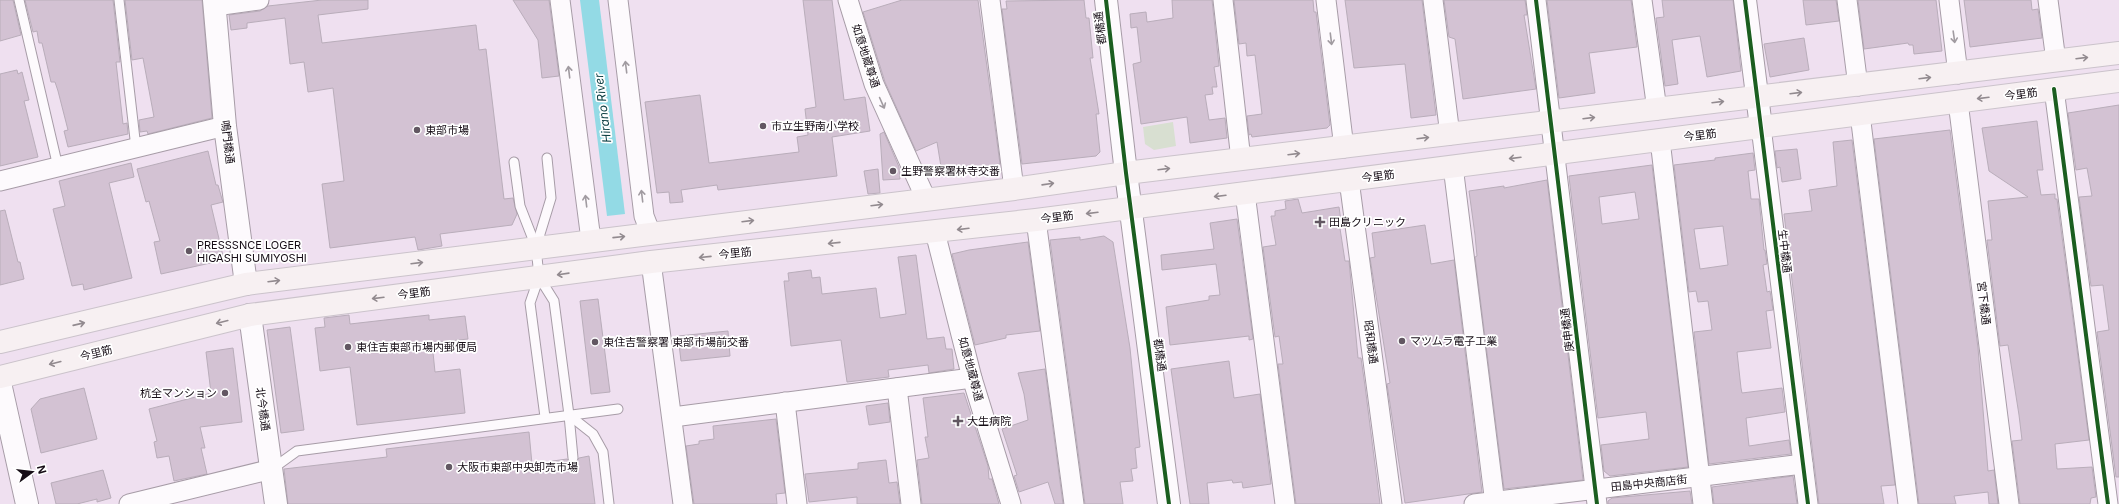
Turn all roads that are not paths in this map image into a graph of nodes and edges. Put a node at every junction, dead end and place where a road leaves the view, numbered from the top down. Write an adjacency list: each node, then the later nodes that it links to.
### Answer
1 (19, 0): 41 (lane)
2 (119, 0): 34 (lane)
3 (259, 0): 18 (street)
4 (560, 0): 52 (street, one-way to 4)
5 (618, 0): 51 (street, one-way to 5)
6 (848, 0): 47 (street, 如意地蔵尊通, one-way to 47)
7 (990, 0): 45 (street)
8 (1106, 0): 42 (street, 都橋通)
9 (1223, 0): 38 (street)
10 (1326, 0): 35 (street, one-way to 35)
11 (1433, 0): 32 (street)
12 (1536, 0): 29 (street)
13 (1642, 0): 27 (street)
14 (1745, 0): 25 (street, 生中橋通)
15 (1848, 0): 23 (street)
16 (1949, 0): 21 (street, one-way to 21)
17 (2048, 0): 20 (street)
18 (214, 3): 30 (street, 鳴門橋通)
19 (2119, 53): 20 (main road, one-way to 19)
20 (2056, 61): 21 (main road)
21 (1958, 74): 23 (main road, one-way to 21)
22 (2119, 81): 24 (main road, 今里筋)
23 (1858, 86): 25 (main road, one-way to 23)
24 (2054, 89): 26 (main road, 今里筋, one-way to 26); 91 (street)
25 (1757, 98): 27 (main road, one-way to 25); 31 (street, 生中橋通)
26 (1958, 102): 28 (main road, 今里筋); 90 (street, 宮下橋通)
27 (1657, 110): 29 (main road, one-way to 27)
28 (1860, 114): 31 (main road, 今里筋); 89 (street)
29 (1550, 122): 32 (main road); 36 (street, 庚申橋通)
30 (225, 126): 34 (street); 56 (street, 鳴門橋通)
31 (1761, 127): 33 (main road, 今里筋); 69 (street, 生中橋通)
32 (1450, 135): 35 (main road, one-way to 32)
33 (1660, 140): 36 (main road, 今里筋); 71 (street)
34 (136, 148): 41 (street)
35 (1344, 148): 38 (main road, one-way to 35)
36 (1554, 153): 40 (main road, 今里筋, one-way to 40); 72 (street, 庚申橋通)
37 (546, 158): 53 (lane)
38 (1241, 160): 42 (main road, one-way to 38)
39 (514, 162): 53 (lane)
40 (1453, 166): 43 (main road, 今里筋); 73 (street)
41 (58, 167): 44 (street)
42 (1126, 173): 45 (main road, one-way to 42); 48 (street, 都橋通)
43 (1349, 180): 46 (main road, 今里筋); 85 (street, 昭和橋通)
44 (0, 181)
45 (1014, 189): 47 (main road)
46 (1245, 193): 48 (main road, 今里筋, one-way to 48); 84 (street)
47 (926, 199): 51 (main road, one-way to 47)
48 (1131, 208): 49 (main road, 今里筋, one-way to 49); 83 (street, 都橋通)
49 (1036, 220): 50 (main road, 今里筋, one-way to 50); 82 (street)
50 (935, 232): 54 (main road, 今里筋, one-way to 54); 60 (street, 如意地蔵尊通)
51 (646, 234): 52 (main road, one-way to 51)
52 (594, 240): 53 (main road)
53 (536, 248): 55 (lane); 56 (main road, one-way to 53)
54 (647, 263): 55 (main road, 今里筋, one-way to 55); 67 (street)
55 (539, 277): 57 (main road, 今里筋, one-way to 57); 65 (lane); 66 (lane)
56 (246, 284): 58 (main road, one-way to 56)
57 (250, 315): 59 (main road, 今里筋, one-way to 59); 70 (street, 北今橋通)
58 (0, 342)
59 (0, 377)
60 (972, 378): 62 (street); 81 (street, 如意地蔵尊通)
61 (0, 384): 74 (street)
62 (897, 388): 63 (street); 80 (street)
63 (786, 402): 67 (street); 79 (street)
64 (618, 409): 65 (lane)
65 (569, 415): 66 (lane); 68 (lane); 77 (lane)
66 (544, 417): 70 (lane)
67 (673, 417): 78 (street)
68 (573, 458)
69 (1803, 464): 71 (street, 田島中央商店街); 88 (street, 生中橋通)
70 (272, 469): 75 (street); 76 (street, 北今橋通)
71 (1700, 478): 72 (street, 田島中央商店街); 87 (street)
72 (1596, 497): 73 (street, 田島中央商店街)
73 (1495, 503): 86 (street, 田島中央商店街)
74 (27, 504)
75 (129, 504)
76 (276, 504)
77 (609, 504)
78 (683, 504)
79 (797, 504)
80 (911, 504)
81 (1010, 504)
82 (1074, 504)
83 (1169, 504)
84 (1285, 504)
85 (1392, 504)
86 (1474, 504)
87 (1703, 504)
88 (1808, 504)
89 (1908, 504)
90 (2010, 504)
91 (2108, 504)

